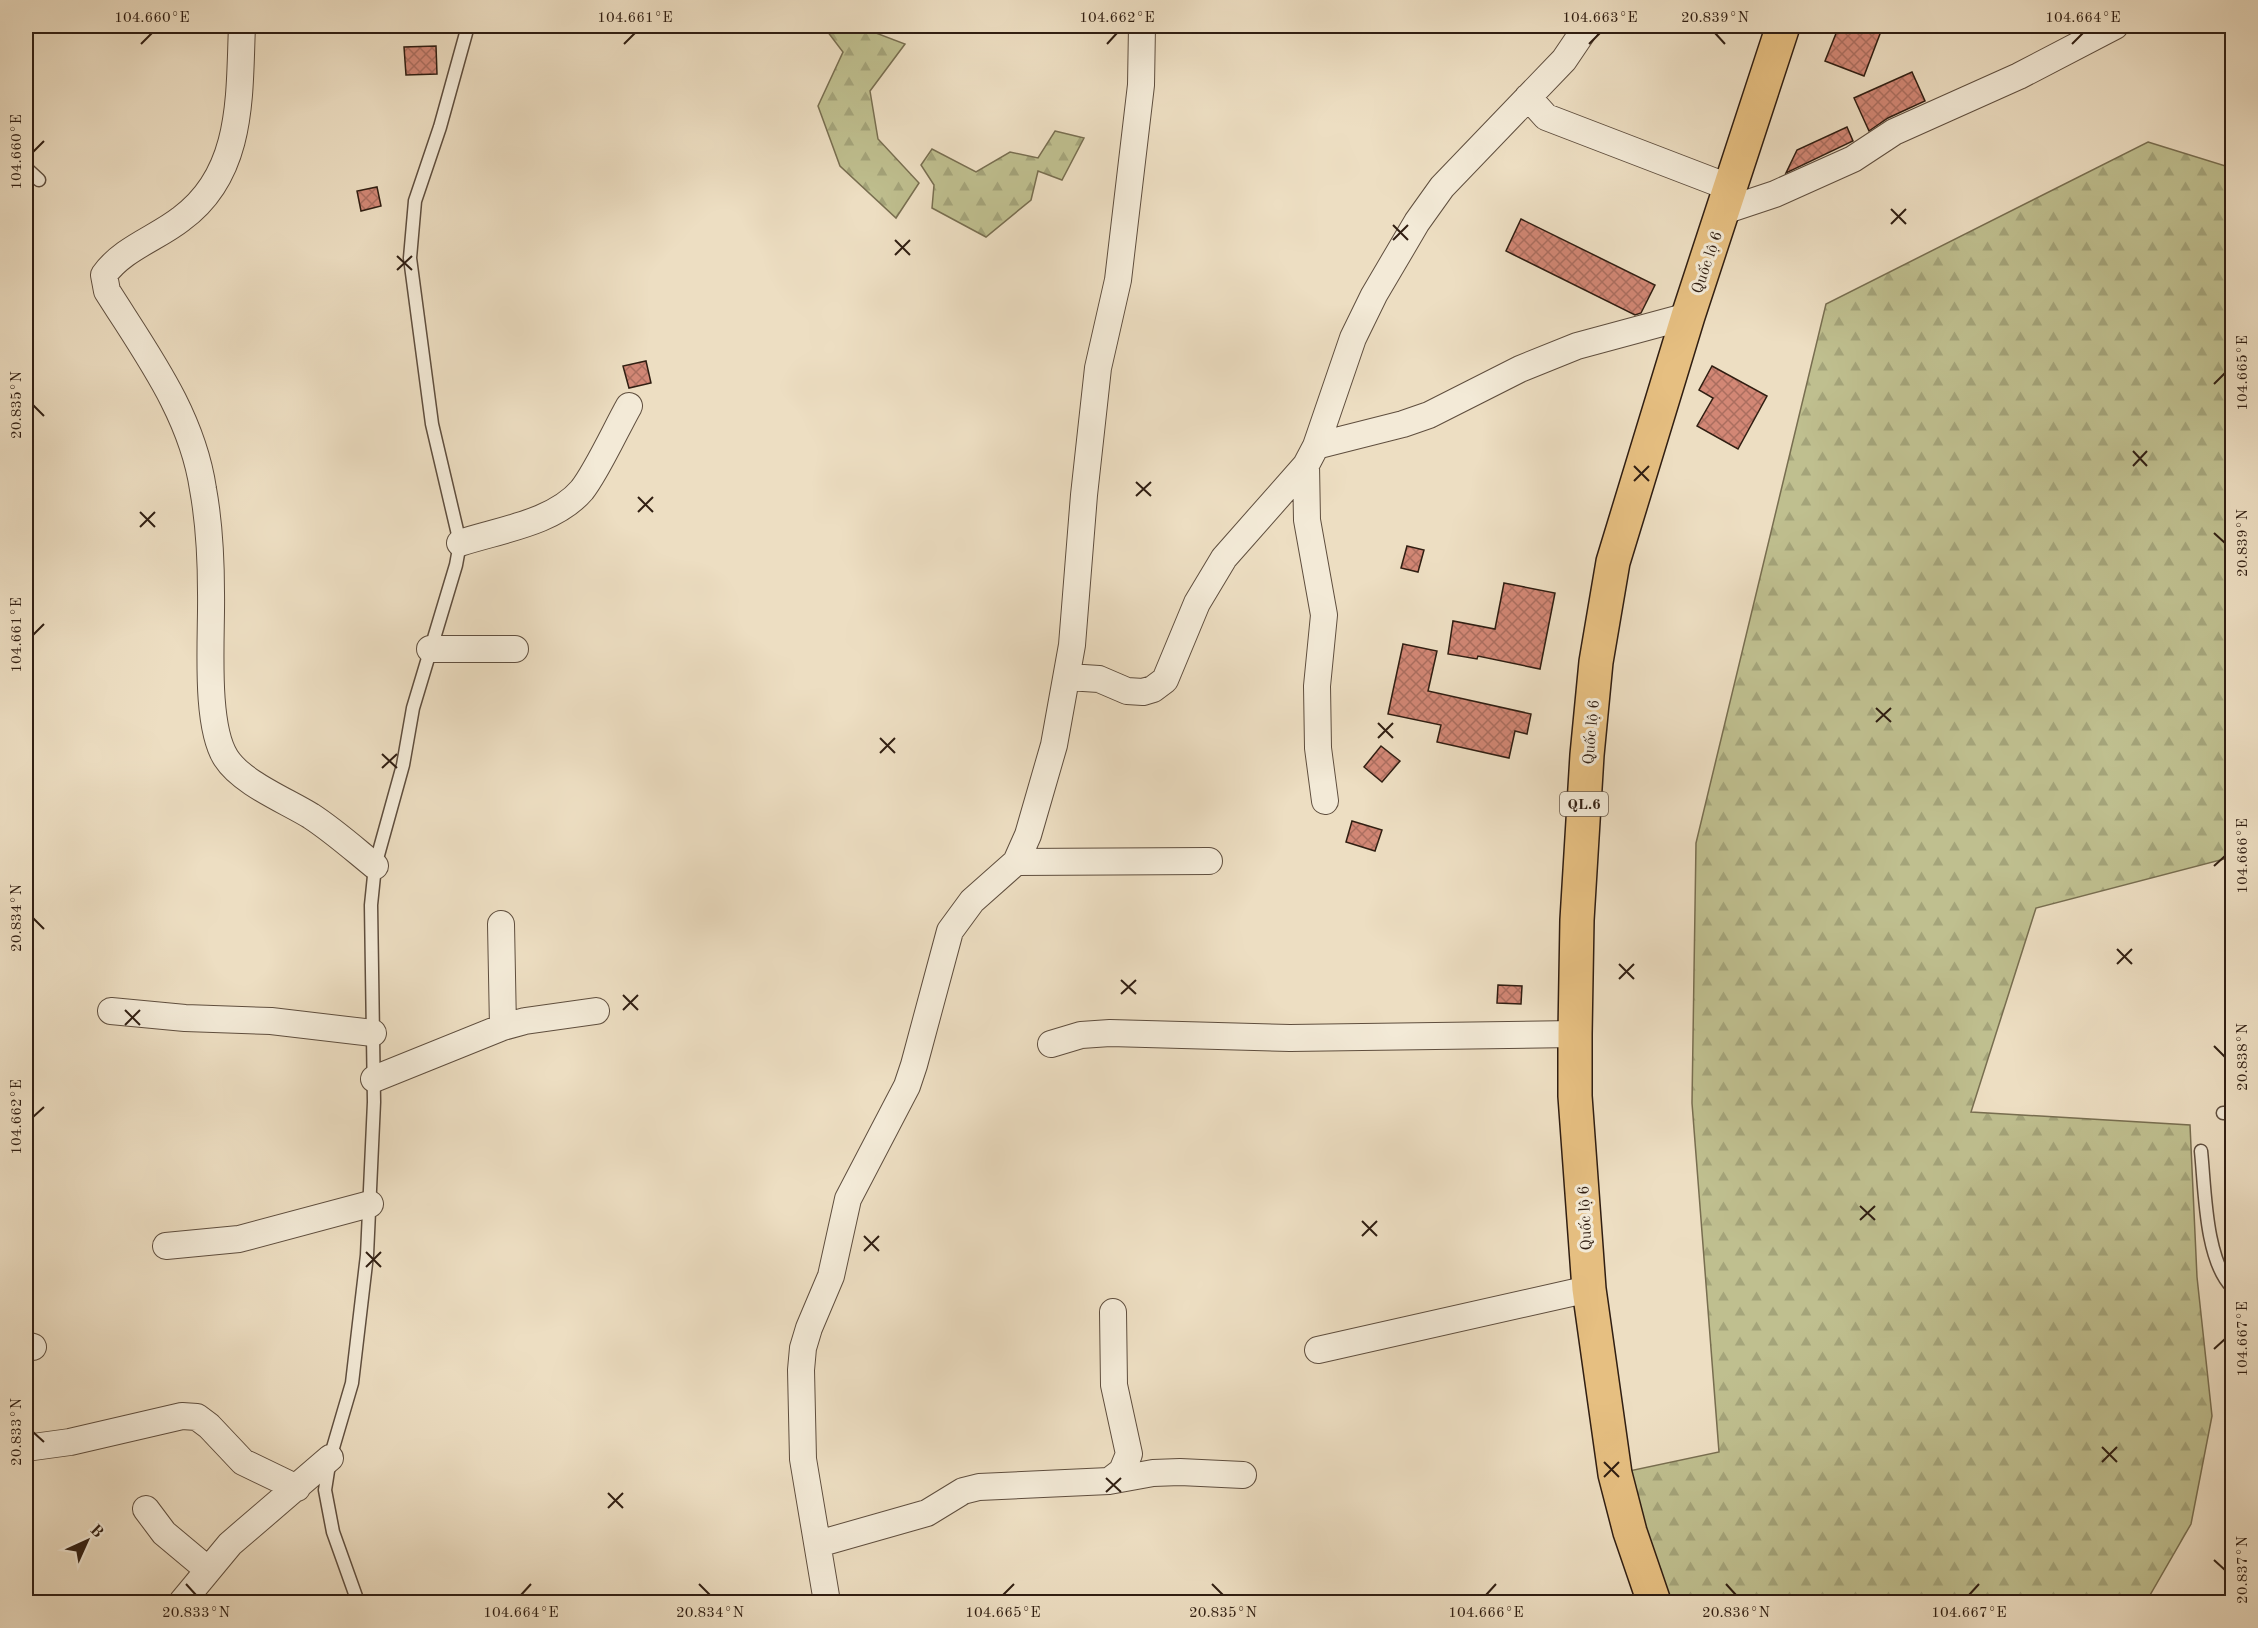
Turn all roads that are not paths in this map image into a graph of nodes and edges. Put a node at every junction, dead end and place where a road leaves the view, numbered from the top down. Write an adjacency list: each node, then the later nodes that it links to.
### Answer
1 (242, 26): 21 (street)
2 (468, 26): 14 (lane)
3 (1142, 26): 17 (street)
4 (1587, 26): 7 (street)
5 (1783, 26): 10 (highway, Quốc lộ 6 / QL.6)
6 (2115, 26): 10 (street)
7 (1528, 97): 10 (street); 13 (street)
8 (26, 168): 9 (lane)
9 (39, 180)
10 (1728, 199): 11 (highway, Quốc lộ 6 / QL.6)
11 (1688, 316): 13 (street); 27 (highway, Quốc lộ 6 / QL.6)
12 (629, 406): 14 (street)
13 (1311, 455): 17 (street); 18 (street)
14 (460, 543): 15 (lane)
15 (430, 649): 16 (street); 21 (lane)
16 (515, 649)
17 (1068, 677): 20 (street)
18 (1324, 801)
19 (1209, 861): 20 (street)
20 (1016, 862): 43 (street)
21 (375, 867): 26 (lane)
22 (501, 924): 25 (street)
23 (111, 1011): 26 (street)
24 (596, 1011): 25 (street)
25 (503, 1027): 29 (street)
26 (372, 1034): 29 (lane)
27 (1575, 1034): 28 (street); 34 (highway, Quốc lộ 6 / QL.6)
28 (1051, 1044)
29 (374, 1080): 31 (lane)
30 (2201, 1151): 33 (lane)
31 (370, 1204): 32 (street); 38 (lane)
32 (166, 1246)
33 (2232, 1287)
34 (1589, 1289): 36 (street); 48 (highway, Quốc lộ 6 / QL.6)
35 (1113, 1312): 40 (street)
36 (1318, 1350)
37 (26, 1448): 41 (street)
38 (330, 1458): 41 (street); 46 (lane)
39 (1243, 1475): 40 (street)
40 (1109, 1481): 43 (street)
41 (297, 1488): 44 (street)
42 (146, 1509): 44 (street)
43 (818, 1544): 47 (street)
44 (207, 1569): 45 (street)
45 (182, 1602)
46 (358, 1602)
47 (827, 1602)
48 (1654, 1602)

